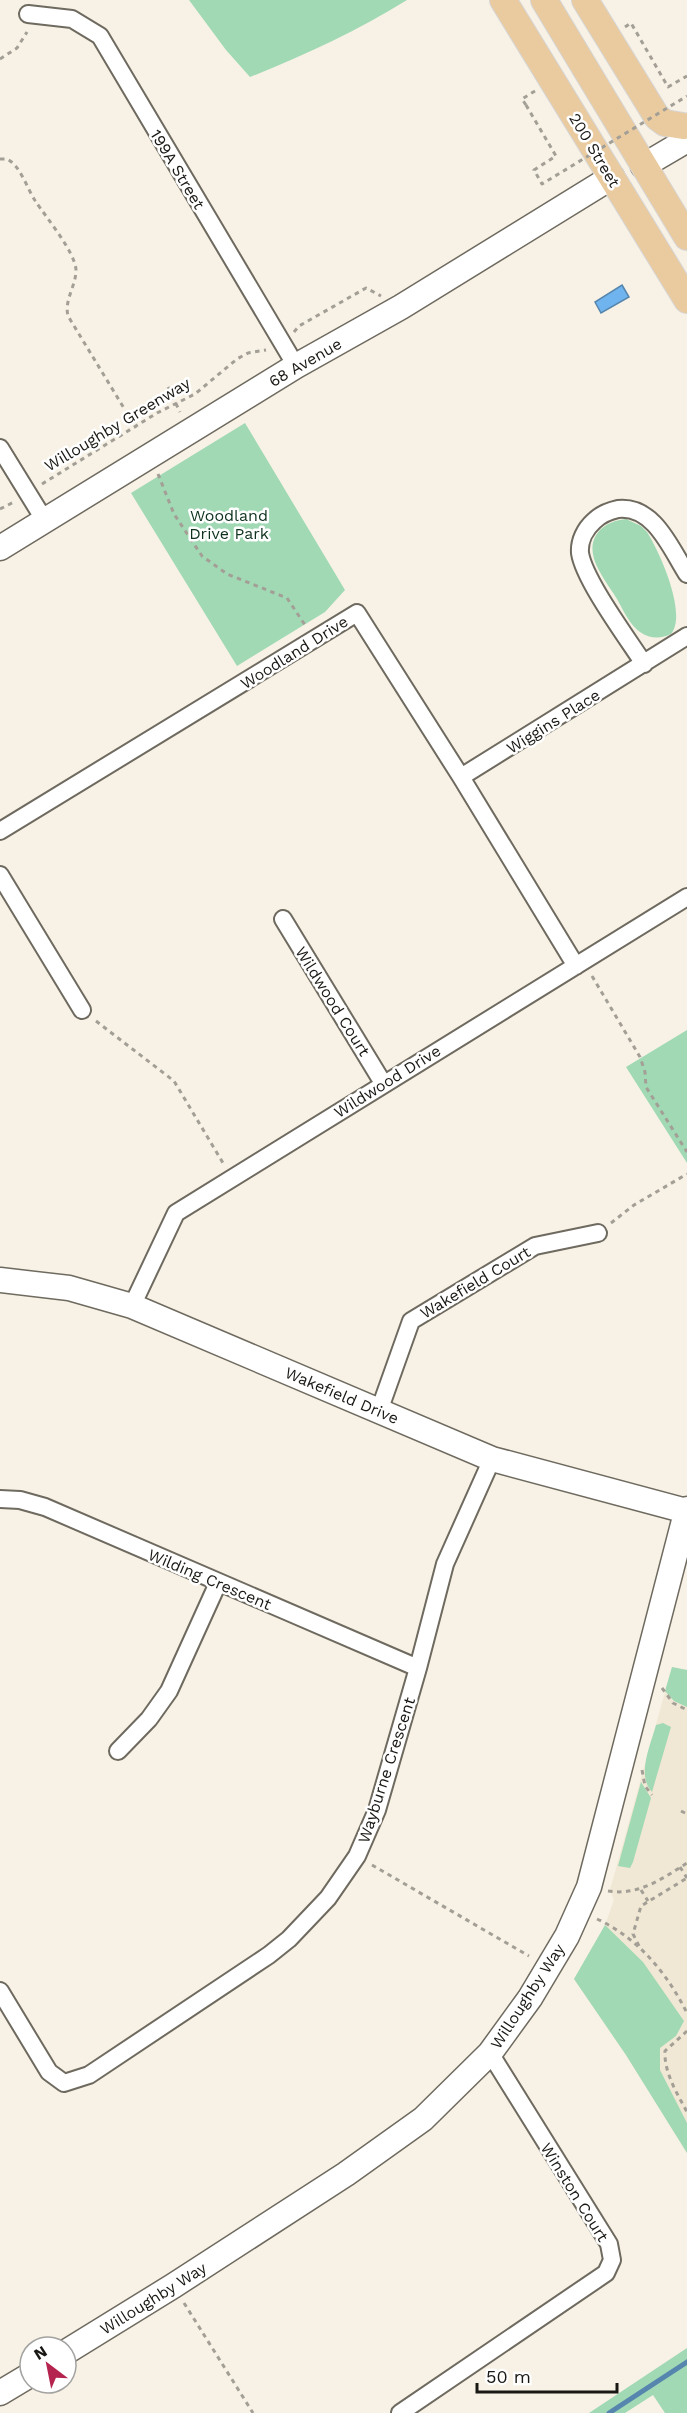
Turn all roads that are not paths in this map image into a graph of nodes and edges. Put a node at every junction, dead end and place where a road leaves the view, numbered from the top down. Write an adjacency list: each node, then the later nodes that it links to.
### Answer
1 (503, 0): 7 (main road, 200 Street)
2 (544, 0): 6 (main road, 200 Street)
3 (585, 0): 5 (main road)
4 (33, 15): 10 (street, 199A Street)
5 (686, 130): 6 (street)
6 (643, 166): 8 (main road, 200 Street)
7 (612, 177): 9 (main road, 200 Street); 10 (street, 68 Avenue)
8 (687, 237)
9 (687, 300)
10 (296, 366): 12 (street, 68 Avenue)
11 (0, 448): 12 (street)
12 (45, 521): 13 (street, 68 Avenue)
13 (0, 548)
14 (687, 574): 16 (street)
15 (687, 636): 16 (street, Wiggins Place)
16 (644, 664): 17 (street, Wiggins Place)
17 (461, 777): 18 (street, Woodland Drive); 22 (street, Woodland Drive)
18 (0, 831)
19 (0, 875): 23 (street)
20 (687, 897): 22 (street, Wildwood Drive)
21 (283, 919): 24 (street, Wildwood Court)
22 (579, 964): 24 (street, Wildwood Drive)
23 (82, 1010)
24 (383, 1083): 27 (street, Wildwood Drive)
25 (598, 1233): 28 (street, Wakefield Court)
26 (0, 1280): 27 (street, Wakefield Drive)
27 (132, 1306): 28 (street, Wakefield Drive)
28 (379, 1411): 29 (street, Wakefield Drive)
29 (492, 1459): 31 (street, Wakefield Drive); 33 (street, Wayburne Crescent)
30 (0, 1499): 32 (street, Wilding Crescent)
31 (687, 1510): 36 (street, Willoughby Way)
32 (218, 1583): 33 (street, Wilding Crescent); 34 (street)
33 (418, 1668): 35 (street, Wayburne Crescent)
34 (118, 1751)
35 (0, 1991)
36 (490, 2053): 37 (street, Willoughby Way); 40 (street, Winston Court)
37 (78, 2345)
38 (18, 2382): 39 (street)
39 (0, 2393)
40 (400, 2413)

